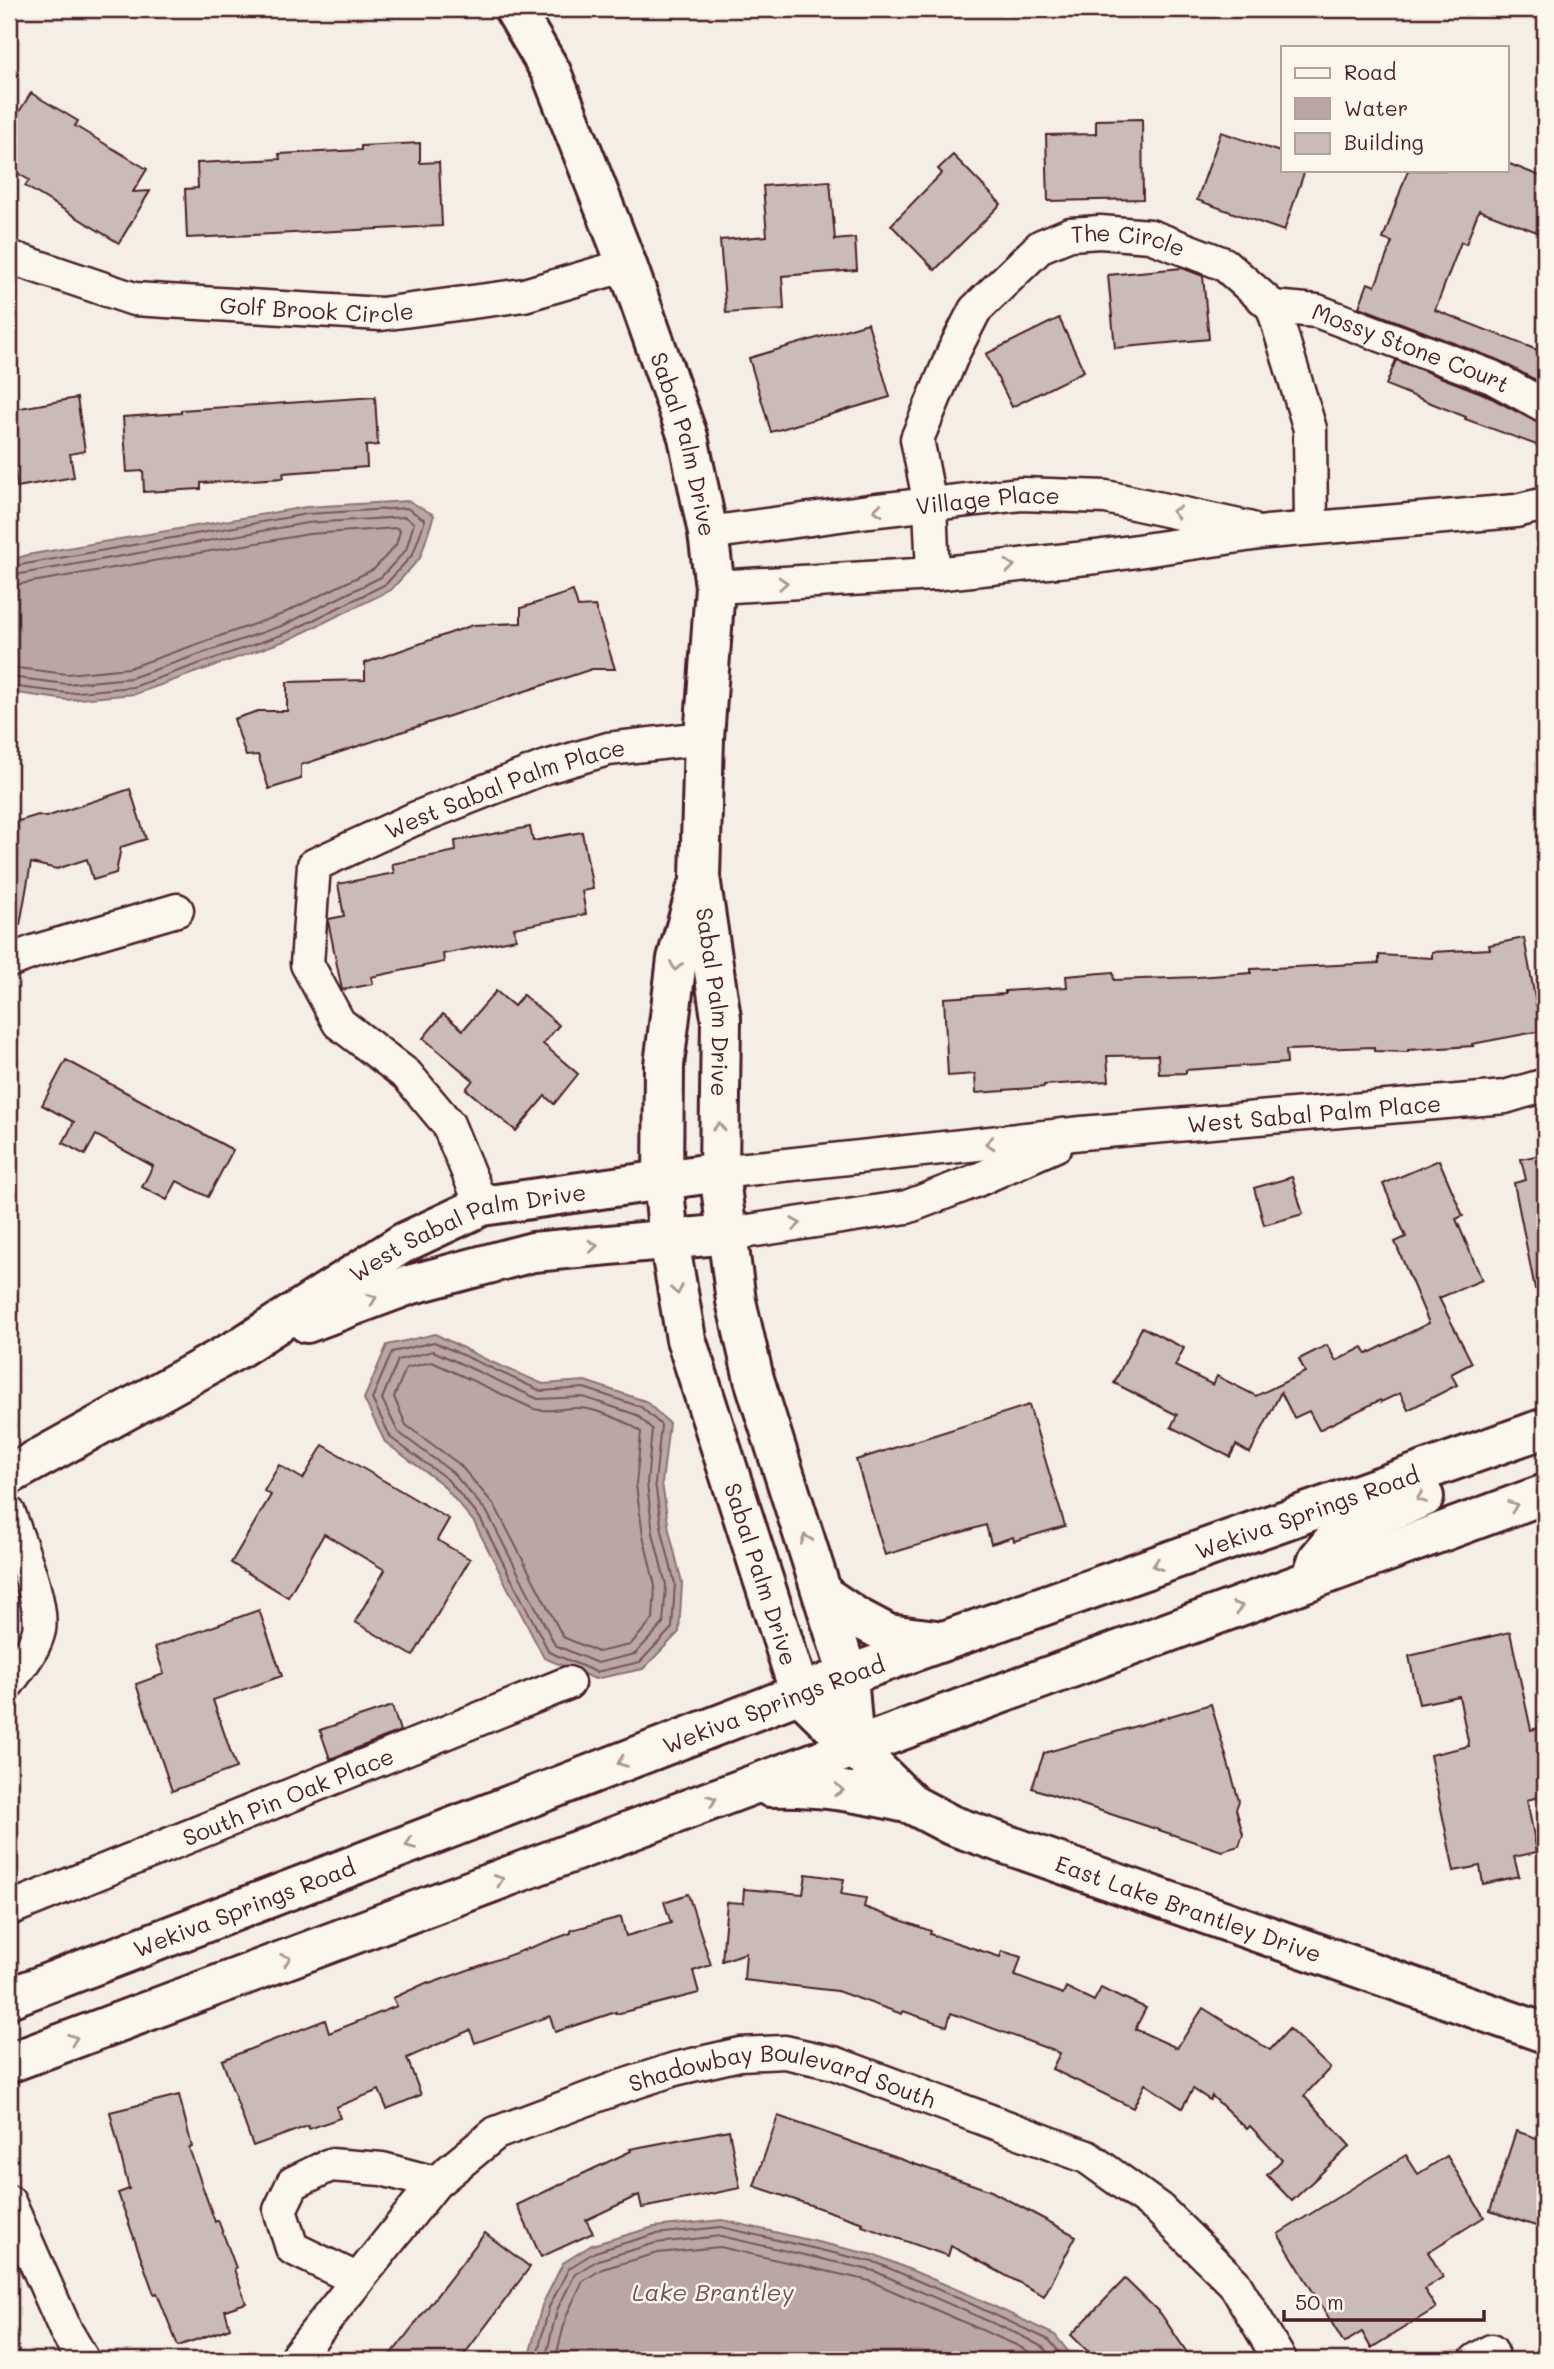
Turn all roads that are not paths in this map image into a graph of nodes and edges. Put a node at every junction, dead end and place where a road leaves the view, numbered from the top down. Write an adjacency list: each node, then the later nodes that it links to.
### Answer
1 (514, 9): 3 (street, Sabal Palm Drive)
2 (546, 9): 3 (street, Sabal Palm Drive)
3 (551, 72): 5 (street, Sabal Palm Drive)
4 (9, 257): 5 (street, Golf Brook Circle)
5 (627, 265): 12 (street, Sabal Palm Drive)
6 (1273, 307): 7 (street, Mossy Stone Court); 9 (street, The Circle); 10 (street)
7 (1545, 406)
8 (1545, 504): 10 (street, Village Place)
9 (930, 505): 11 (street, Village Place, one-way to 9); 12 (street, Village Place, one-way to 12); 13 (street, The Circle)
10 (1311, 528): 11 (street, Village Place)
11 (1267, 532): 13 (street, Village Place, one-way to 11)
12 (708, 533): 14 (street, Sabal Palm Drive)
13 (933, 574): 14 (street, Village Place, one-way to 13)
14 (715, 587): 15 (street, Sabal Palm Drive)
15 (704, 738): 16 (street, Sabal Palm Drive); 23 (street, West Sabal Palm Place)
16 (700, 877): 21 (street, Sabal Palm Drive, one-way to 16); 22 (street, Sabal Palm Drive, one-way to 22)
17 (177, 910): 18 (street)
18 (9, 961)
19 (1545, 1085): 20 (street, West Sabal Palm Place)
20 (1082, 1133): 21 (street, West Sabal Palm Place, one-way to 21); 24 (street, West Sabal Palm Place, one-way to 20)
21 (719, 1172): 22 (street, West Sabal Palm Drive); 24 (street, Sabal Palm Drive)
22 (663, 1180): 23 (street, West Sabal Palm Drive); 25 (street, Sabal Palm Drive)
23 (482, 1206): 26 (street, West Sabal Palm Drive)
24 (729, 1234): 25 (street, West Sabal Palm Drive); 32 (street, Sabal Palm Drive, one-way to 24)
25 (669, 1240): 26 (street, West Sabal Palm Drive, one-way to 25); 37 (street, Sabal Palm Drive, one-way to 37)
26 (239, 1348): 28 (street, West Sabal Palm Drive)
27 (1545, 1430): 31 (street, one-way to 31); 33 (street, Wekiva Springs Road, one-way to 33)
28 (9, 1475)
29 (1545, 1494): 31 (street, one-way to 29)
30 (9, 1513): 35 (street)
31 (1311, 1580): 38 (street, one-way to 31)
32 (825, 1596): 33 (street); 34 (street, Sabal Palm Drive)
33 (943, 1640): 34 (street, Wekiva Springs Road)
34 (848, 1675): 37 (street, Wekiva Springs Road); 38 (street, Sabal Palm Drive)
35 (9, 1682)
36 (568, 1683): 41 (street, South Pin Oak Place)
37 (800, 1693): 38 (street, Sabal Palm Drive); 42 (street, Wekiva Springs Road, one-way to 42)
38 (854, 1748): 39 (street); 40 (street, East Lake Brantley Drive)
39 (747, 1787): 40 (street, one-way to 40); 44 (street, one-way to 39)
40 (914, 1805): 43 (street, East Lake Brantley Drive)
41 (9, 1909)
42 (9, 1998)
43 (1545, 2033)
44 (9, 2063)
45 (435, 2183): 47 (street, Shadowbay Boulevard South); 47 (street); 50 (street, Shadowbay Boulevard South)
46 (9, 2202): 48 (street)
47 (358, 2280): 49 (street, Shadowbay Boulevard South)
48 (83, 2360)
49 (294, 2360)
50 (1280, 2360)

